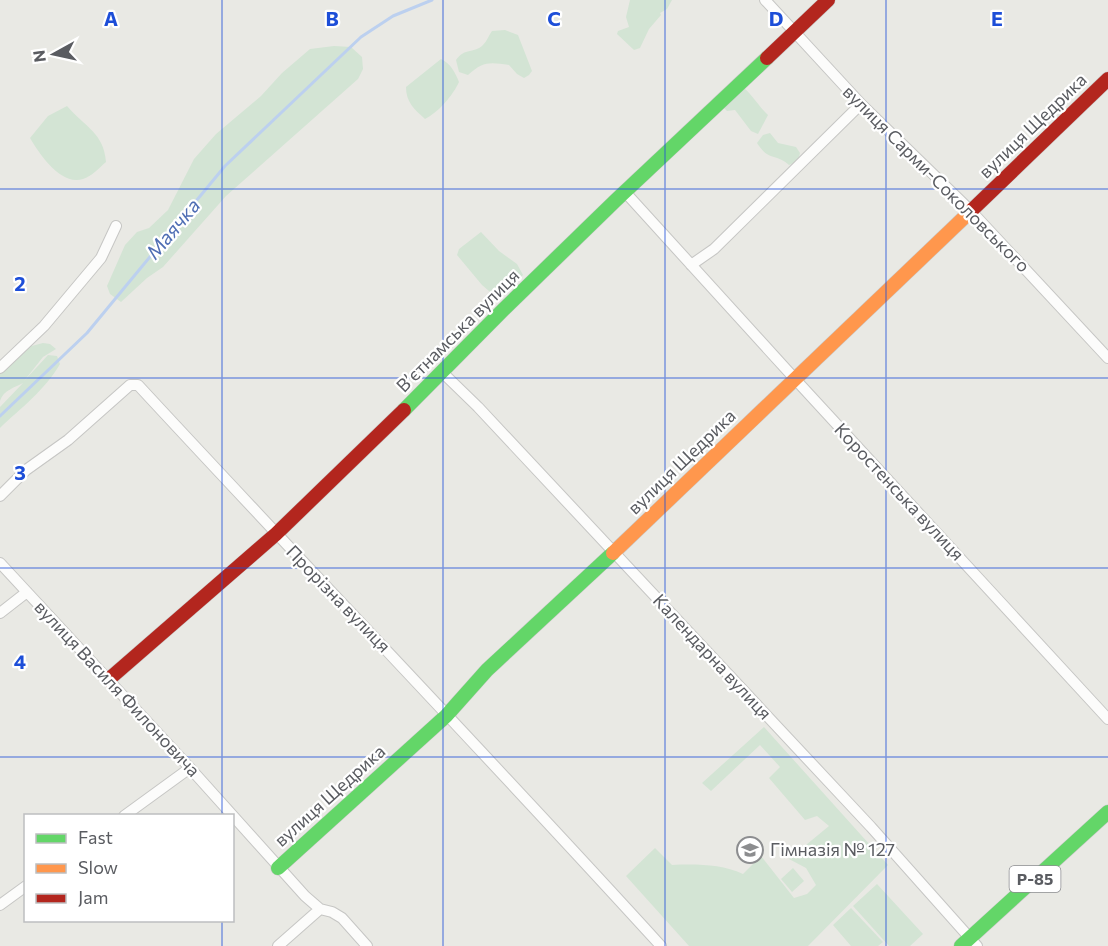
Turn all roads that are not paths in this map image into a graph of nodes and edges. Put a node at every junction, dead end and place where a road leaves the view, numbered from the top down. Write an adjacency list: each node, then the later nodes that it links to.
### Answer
1 (765, 0): 3 (street, вулиця Сарми-Соколовського)
2 (828, 0): 3 (street, Вʼєтнамська вулиця)
3 (794, 32): 5 (street, вулиця Сарми-Соколовського); 6 (street, Вʼєтнамська вулиця)
4 (1108, 79): 7 (street, вулиця Щедрика)
5 (861, 104): 7 (street, вулиця Сарми-Соколовського); 9 (street)
6 (625, 192): 9 (street, Коростенська вулиця); 12 (street, Вʼєтнамська вулиця)
7 (971, 211): 10 (street, вулиця Сарми-Соколовського); 13 (street, вулиця Щедрика)
8 (116, 226): 11 (street)
9 (691, 265): 13 (street, Коростенська вулиця)
10 (1108, 358)
11 (0, 368)
12 (443, 373): 15 (street, Вʼєтнамська вулиця); 16 (street, Календарна вулиця)
13 (795, 379): 16 (street, вулиця Щедрика); 22 (street, Коростенська вулиця)
14 (0, 496): 15 (street, Прорізна вулиця)
15 (276, 534): 20 (street, Вʼєтнамська вулиця); 21 (street, Прорізна вулиця)
16 (614, 552): 21 (street, вулиця Щедрика); 32 (street, Календарна вулиця)
17 (0, 562): 18 (street, вулиця Василя Филоновича)
18 (27, 592): 19 (street); 20 (street, вулиця Василя Филоновича)
19 (0, 613)
20 (108, 680): 23 (street, вулиця Василя Филоновича)
21 (446, 716): 28 (street, вулиця Щедрика); 35 (street, Прорізна вулиця)
22 (1108, 719)
23 (190, 768): 25 (street); 26 (street, вулиця Василя Филоновича)
24 (1108, 812): 32 (street, Р-85)
25 (127, 814)
26 (230, 814)
27 (234, 818): 28 (street, вулиця Василя Филоновича)
28 (278, 868): 31 (street, вулиця Василя Филоновича)
29 (24, 887): 30 (street)
30 (0, 905)
31 (320, 909): 33 (street); 34 (street, вулиця Василя Филоновича)
32 (969, 944)
33 (280, 945)
34 (367, 946)
35 (661, 946)

